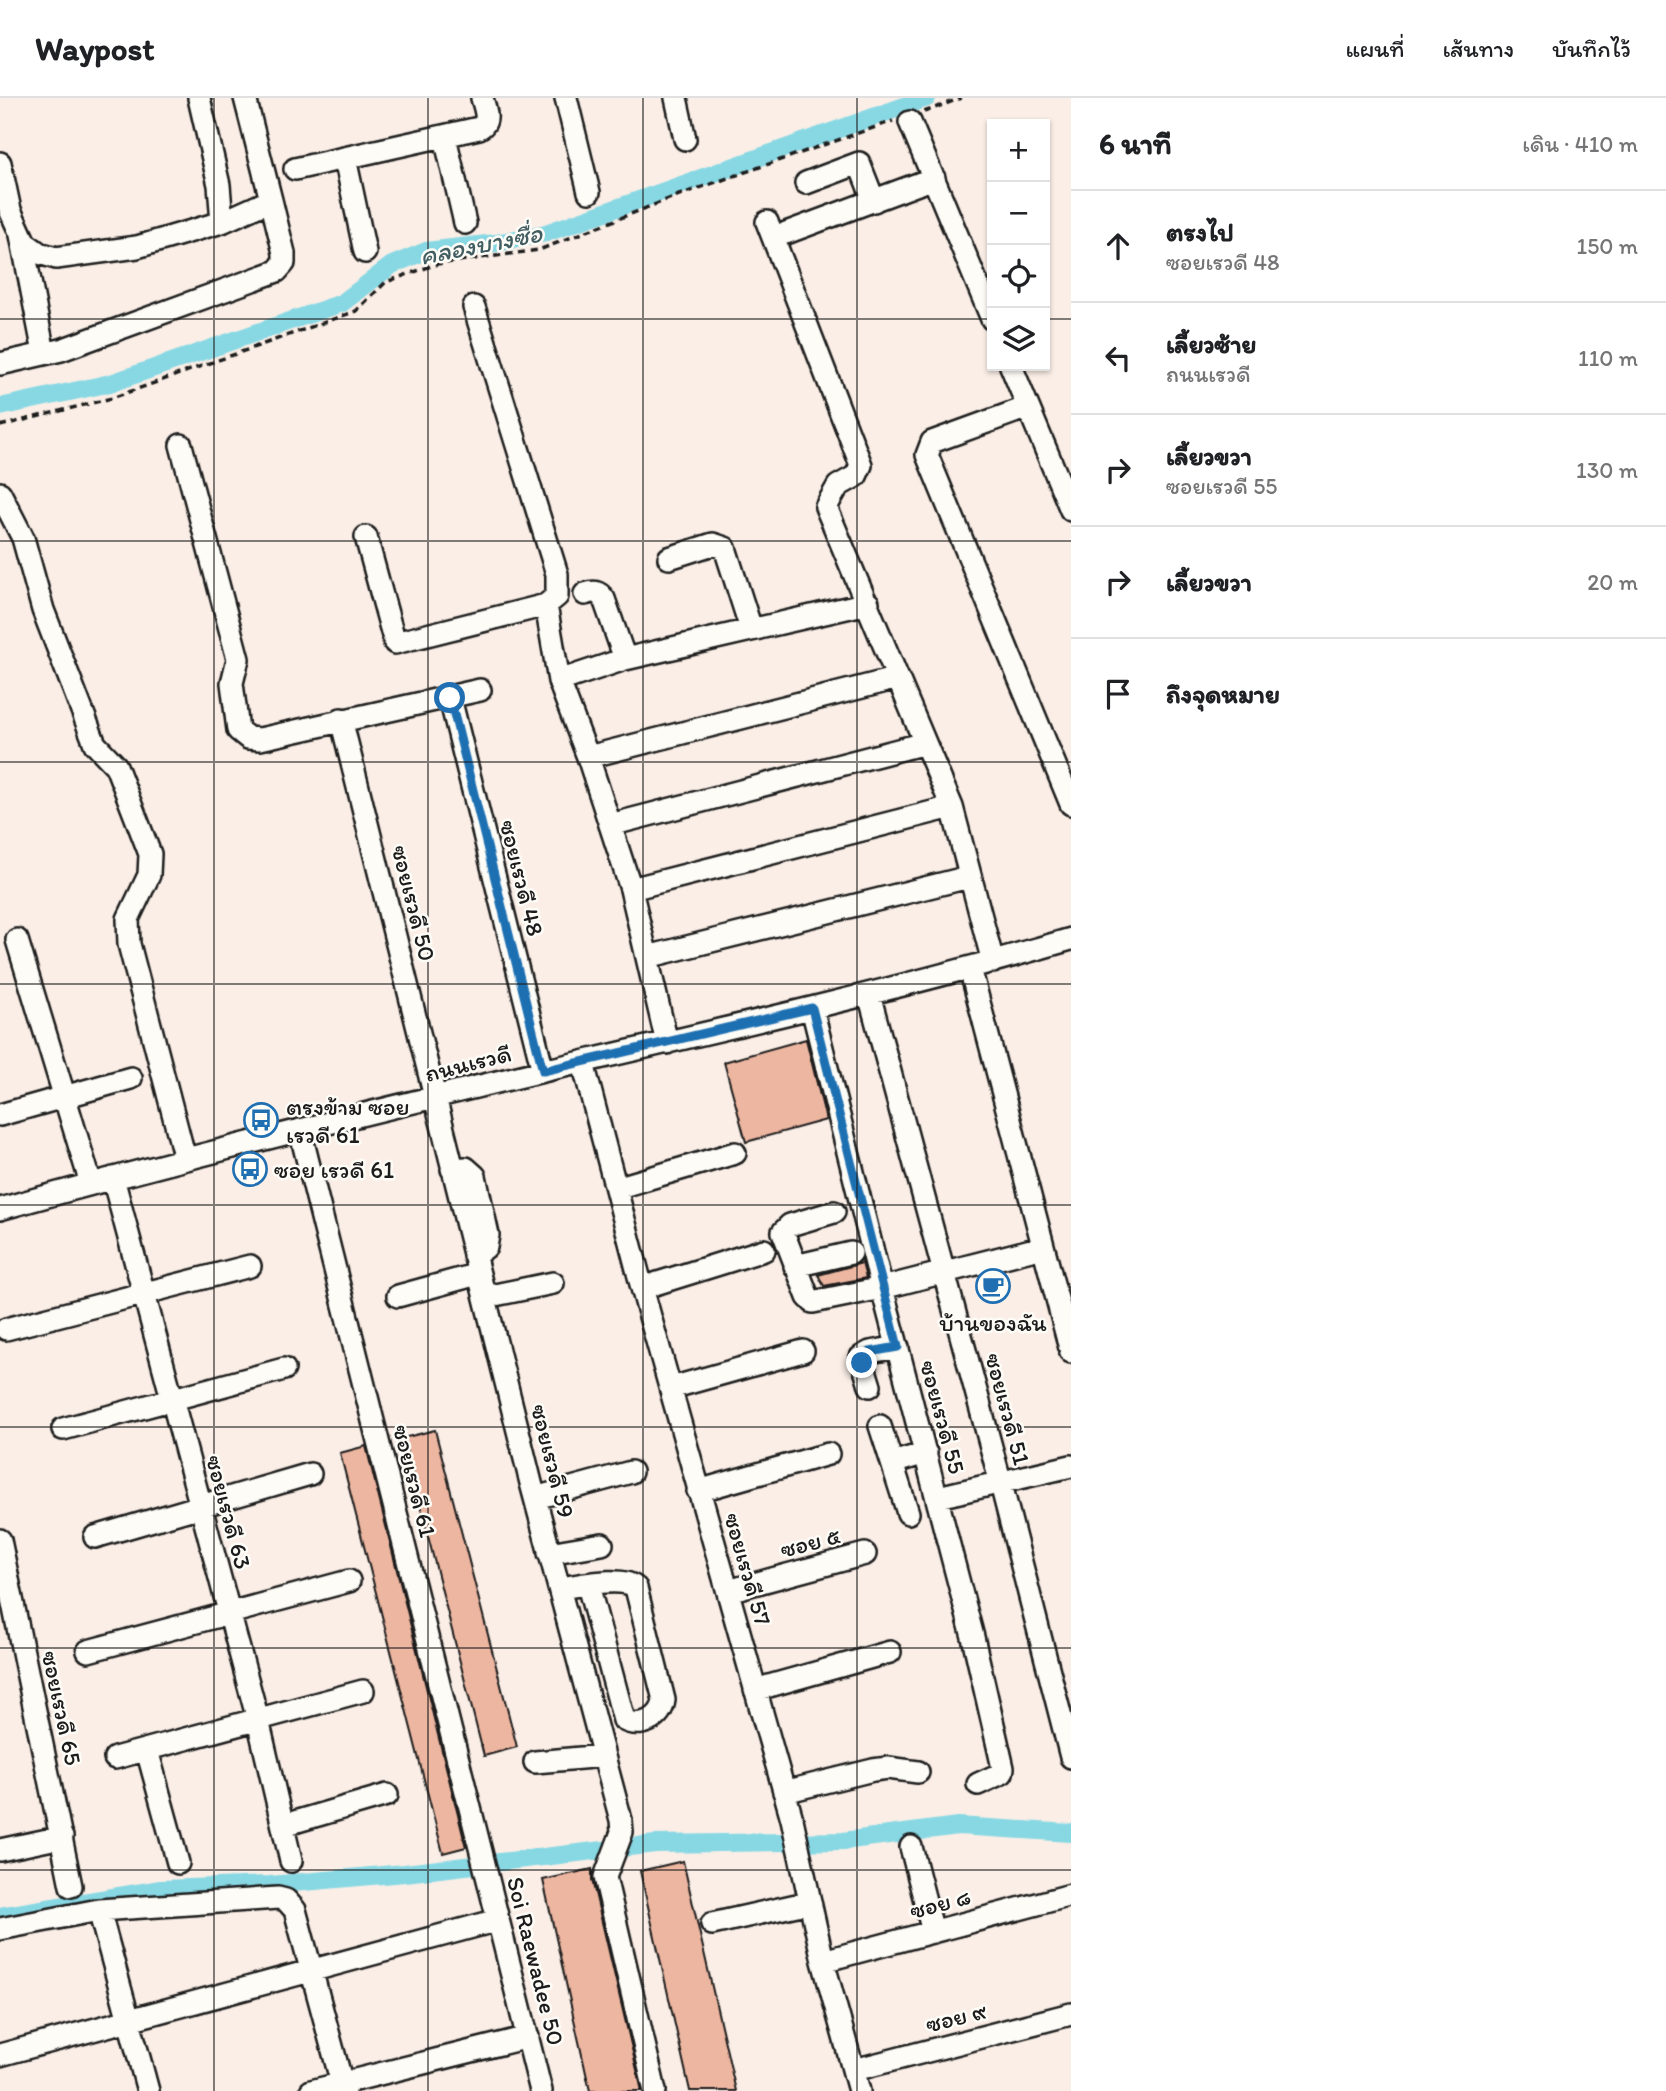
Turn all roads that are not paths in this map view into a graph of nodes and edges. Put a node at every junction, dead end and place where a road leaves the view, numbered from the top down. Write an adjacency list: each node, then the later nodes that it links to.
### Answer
1 (199, 98): 18 (street)
2 (246, 98): 16 (street)
3 (482, 98): 7 (street)
4 (566, 98): 15 (street)
5 (676, 98): 8 (street)
6 (909, 118): 12 (street)
7 (445, 136): 9 (street); 20 (street)
8 (685, 139)
9 (345, 158): 11 (street); 23 (street)
10 (0, 163): 14 (street)
11 (295, 169)
12 (934, 178): 17 (street); 25 (street)
13 (806, 183): 17 (street)
14 (3, 186): 22 (street)
15 (589, 192)
16 (271, 200): 18 (street); 26 (street)
17 (874, 201): 21 (street)
18 (222, 222): 22 (street)
19 (767, 222): 36 (street)
20 (464, 223)
21 (786, 233)
22 (21, 234): 26 (street)
23 (365, 252)
24 (474, 307): 37 (street)
25 (987, 308)
26 (44, 353): 27 (street)
27 (0, 364)
28 (1014, 371): 29 (street)
29 (1028, 407): 32 (street); 47 (street)
30 (181, 445): 44 (street)
31 (0, 493): 68 (street)
32 (1071, 510)
33 (366, 537): 37 (street)
34 (669, 558): 38 (street)
35 (584, 593): 39 (street)
36 (868, 603): 38 (street); 40 (street)
37 (546, 605): 41 (street)
38 (751, 629): 39 (street)
39 (625, 659): 41 (street)
40 (898, 678): 45 (street); 46 (street)
41 (559, 681): 46 (street)
42 (480, 690): 43 (street)
43 (450, 698): 44 (street); 61 (street, ซอยเรวดี 48)
44 (341, 719): 64 (street, ซอยเรวดี 50)
45 (925, 743): 48 (street); 49 (street)
46 (588, 757): 49 (street)
47 (1071, 804)
48 (952, 807): 50 (street); 51 (street)
49 (610, 825): 51 (street)
50 (969, 877): 54 (street); 55 (street)
51 (631, 889): 54 (street)
52 (1071, 939): 55 (street, ถนนเรวดี)
53 (17, 940): 63 (street)
54 (647, 957): 59 (street)
55 (993, 962): 56 (street, ถนนเรวดี)
56 (970, 968): 57 (street, ถนนเรวดี); 74 (street)
57 (869, 994): 58 (street, ถนนเรวดี); 80 (street, ซอยเรวดี 51)
58 (812, 1008): 59 (street, ถนนเรวดี); 83 (street, ซอยเรวดี 55)
59 (667, 1043): 60 (street, ถนนเรวดี)
60 (583, 1063): 61 (street, ถนนเรวดี); 71 (street, ซอยเรวดี 57)
61 (543, 1071): 64 (street, ถนนเรวดี)
62 (131, 1078): 63 (street)
63 (64, 1096): 65 (street); 70 (street)
64 (435, 1099): 66 (street, ถนนเรวดี); 77 (street, ซอยเรวดี 59)
65 (0, 1115)
66 (300, 1130): 68 (street, ถนนเรวดี); 136 (street, ซอยเรวดี 61)
67 (735, 1153): 71 (street)
68 (185, 1159): 69 (street, ถนนเรวดี)
69 (113, 1178): 70 (street, ถนนเรวดี); 84 (street, ซอยเรวดี 63)
70 (91, 1184): 72 (street, ถนนเรวดี)
71 (616, 1188): 82 (street, ซอยเรวดี 57)
72 (0, 1209)
73 (834, 1212): 79 (street)
74 (1043, 1247): 80 (street); 90 (street)
75 (764, 1250): 82 (street)
76 (851, 1253): 79 (street)
77 (476, 1265): 85 (street); 86 (street, ซอยเรวดี 59)
78 (250, 1266): 84 (street)
79 (795, 1266): 83 (street)
80 (945, 1273): 83 (street); 103 (street, ซอยเรวดี 51)
81 (553, 1283): 86 (street)
82 (642, 1288): 93 (street, ซอยเรวดี 57)
83 (882, 1288): 88 (street, ซอยเรวดี 55)
84 (144, 1295): 87 (street); 94 (street, ซอยเรวดี 63)
85 (398, 1296)
86 (485, 1297): 106 (street, ซอยเรวดี 59)
87 (6, 1329)
88 (898, 1347): 92 (street); 97 (street, ซอยเรวดี 55)
89 (803, 1351): 93 (street)
90 (1071, 1352)
91 (284, 1369): 94 (street)
92 (870, 1386)
93 (671, 1388): 104 (street, ซอยเรวดี 57)
94 (171, 1399): 96 (street); 107 (street, ซอยเรวดี 63)
95 (880, 1426): 99 (street)
96 (63, 1429)
97 (926, 1453): 99 (street); 105 (street, ซอยเรวดี 55)
98 (828, 1454): 104 (street)
99 (892, 1463): 108 (street)
100 (1071, 1466): 103 (street)
101 (631, 1472): 106 (street)
102 (310, 1474): 107 (street)
103 (1001, 1484): 105 (street); 123 (street, ซอยเรวดี 51)
104 (698, 1491): 117 (street, ซอยเรวดี 57)
105 (938, 1497): 131 (street, ซอยเรวดี 55)
106 (535, 1498): 112 (street, ซอยเรวดี 59)
107 (201, 1506): 109 (street); 118 (street, ซอยเรวดี 63)
108 (908, 1513)
109 (95, 1537)
110 (0, 1540): 135 (street, ซอยเรวดี 65)
111 (602, 1544): 112 (street)
112 (549, 1553): 116 (street, ซอยเรวดี 59)
113 (865, 1554): 117 (street, ซอย ๕)
114 (349, 1581): 118 (street)
115 (588, 1585): 115 (street); 116 (street)
116 (559, 1588): 126 (street, ซอยเรวดี 59)
117 (728, 1591): 121 (street, ซอยเรวดี 57)
118 (230, 1612): 119 (street); 124 (street, ซอยเรวดี 63)
119 (88, 1651)
120 (890, 1652): 121 (street)
121 (755, 1690): 132 (street, ซอยเรวดี 57)
122 (363, 1691): 124 (street)
123 (1064, 1694): 127 (street, ซอยเรวดี 51)
124 (258, 1720): 125 (street); 134 (street, ซอยเรวดี 63)
125 (147, 1750): 128 (street); 140 (street)
126 (604, 1756): 129 (street); 160 (street, ซอยเรวดี 59)
127 (1071, 1757)
128 (115, 1758)
129 (535, 1762)
130 (918, 1772): 132 (street)
131 (978, 1784)
132 (784, 1792): 143 (street, ซอยเรวดี 57)
133 (387, 1795): 134 (street)
134 (284, 1825): 139 (street, ซอยเรวดี 63)
135 (62, 1837): 138 (street); 141 (street, ซอยเรวดี 65)
136 (479, 1844): 145 (street, Soi Raewadee 50)
137 (911, 1847): 148 (street)
138 (0, 1850)
139 (291, 1861)
140 (178, 1863)
141 (71, 1886)
142 (1071, 1895): 148 (street, ซอย ๘)
143 (810, 1902): 146 (street); 149 (street, ซอยเรวดี 57)
144 (99, 1910): 147 (street); 150 (street); 152 (street)
145 (498, 1920): 150 (street); 153 (street, Soi Raewadee 50)
146 (712, 1924)
147 (0, 1929)
148 (933, 1933): 149 (street, ซอย ๘)
149 (823, 1961): 155 (street, ซอยเรวดี 57)
150 (310, 1972): 152 (street); 156 (street)
151 (1071, 2014): 155 (street, ซอย ๙)
152 (129, 2020): 154 (street); 157 (street)
153 (527, 2037): 156 (street); 159 (street, Soi Raewadee 50)
154 (0, 2055)
155 (857, 2081)
156 (342, 2087): 158 (street)
157 (148, 2091)
158 (311, 2091)
159 (541, 2091)
160 (655, 2091)

